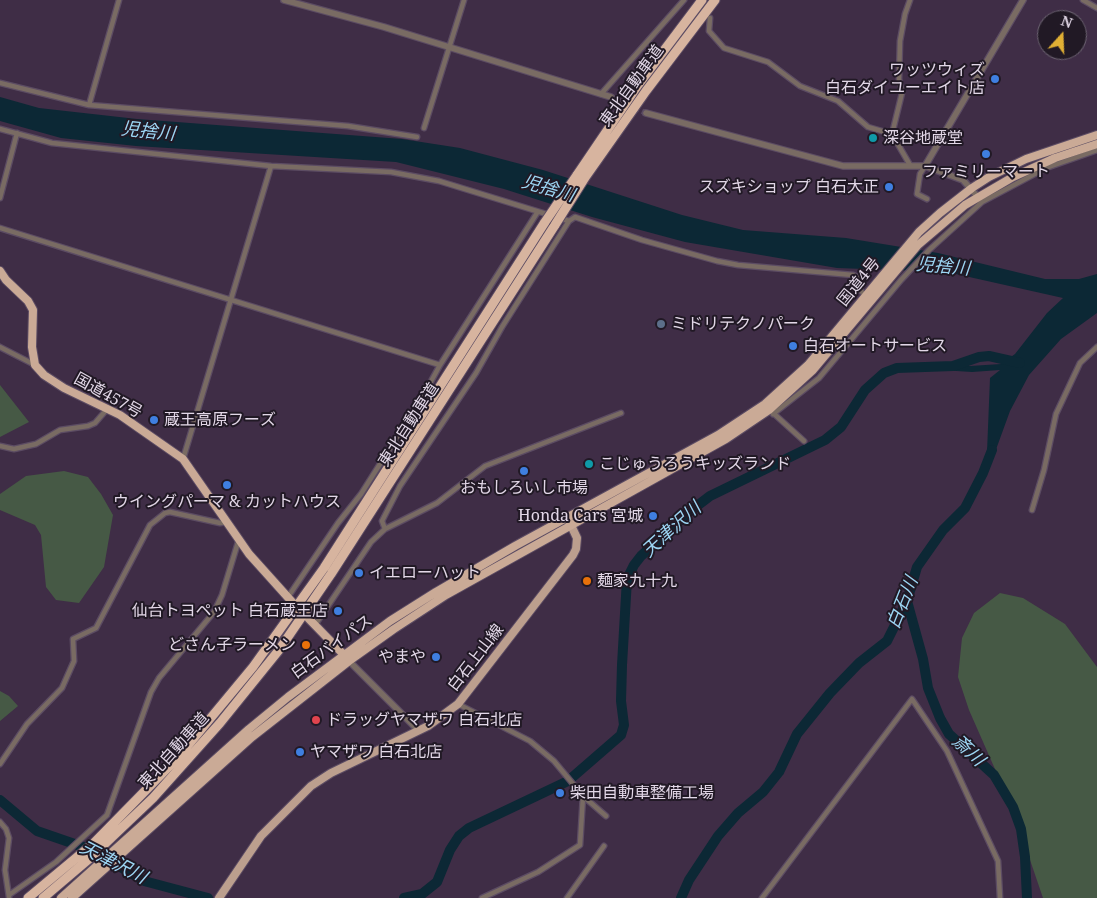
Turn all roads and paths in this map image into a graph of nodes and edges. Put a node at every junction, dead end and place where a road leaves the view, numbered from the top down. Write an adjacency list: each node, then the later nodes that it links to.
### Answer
1 (119, 0): 16 (street)
2 (284, 0): 12 (street)
3 (464, 0): 12 (street)
4 (684, 0): 14 (street)
5 (702, 0): 29 (highway, 東北自動車道)
6 (715, 0): 29 (highway, 東北自動車道)
7 (910, 0): 21 (street)
8 (1023, 0): 28 (street)
9 (1083, 0): 10 (street)
10 (1097, 8)
11 (710, 18): 21 (street)
12 (449, 47): 14 (street); 18 (street)
13 (0, 83): 16 (street)
14 (601, 94): 15 (street)
15 (612, 97)
16 (89, 105): 23 (street)
17 (646, 113): 26 (street)
18 (424, 128)
19 (0, 129): 20 (street)
20 (17, 133): 27 (street); 32 (street)
21 (892, 134): 26 (street)
22 (1097, 135): 30 (highway, 国道4号)
23 (416, 138)
24 (1097, 144): 31 (highway, 国道4号)
25 (1097, 150): 47 (street)
26 (910, 165): 28 (street)
27 (271, 166): 34 (street); 41 (street)
28 (925, 166): 30 (street); 33 (street)
29 (581, 177): 73 (highway, 東北自動車道, bridge); 74 (highway, 東北自動車道, bridge)
30 (972, 188): 31 (street); 37 (highway, 国道4号)
31 (978, 196): 37 (highway, 国道4号)
32 (0, 198)
33 (928, 199)
34 (537, 213): 35 (street); 45 (street)
35 (569, 221): 40 (street); 57 (street)
36 (0, 228): 41 (street)
37 (914, 244): 39 (highway, 国道4号)
38 (0, 271): 44 (highway)
39 (876, 288): 40 (highway, 国道4号); 47 (highway, 国道4号)
40 (865, 295): 47 (highway, 国道4号)
41 (232, 300): 45 (street); 51 (street)
42 (0, 347): 44 (street)
43 (1097, 347): 54 (street)
44 (35, 365): 46 (highway, 国道457号)
45 (440, 365): 59 (street)
46 (108, 408): 50 (street); 51 (highway, 国道457号)
47 (769, 409): 49 (street); 52 (highway, 国道4号); 53 (highway, 国道4号)
48 (622, 413): 57 (street)
49 (804, 441)
50 (0, 446)
51 (183, 459): 56 (highway, 国道457号)
52 (656, 469): 55 (highway, 白石バイパス)
53 (662, 476): 55 (highway, 白石バイパス)
54 (1032, 510)
55 (569, 521): 62 (highway, 白石バイパス); 63 (main road, 白石上山線)
56 (228, 522): 58 (highway, 国道457号); 65 (street)
57 (385, 529): 61 (street)
58 (239, 539): 59 (highway, 国道457号); 72 (street)
59 (290, 600)
60 (309, 619): 61 (highway)
61 (315, 625): 62 (highway)
62 (346, 658): 64 (street); 70 (highway, 白石バイパス)
63 (458, 704): 64 (main road, 白石上山線); 66 (street)
64 (418, 730): 77 (main road, 白石上山線)
65 (0, 764)
66 (583, 796): 67 (street); 78 (street)
67 (606, 816)
68 (0, 822): 71 (street)
69 (604, 846): 79 (street)
70 (105, 865): 75 (highway, 白石バイパス); 76 (highway, 白石バイパス)
71 (2, 871): 72 (street)
72 (9, 897)
73 (28, 898)
74 (43, 898)
75 (61, 898)
76 (72, 898)
77 (219, 898)
78 (482, 898)
79 (567, 898)
80 (762, 898): 81 (street)
81 (1000, 898)

